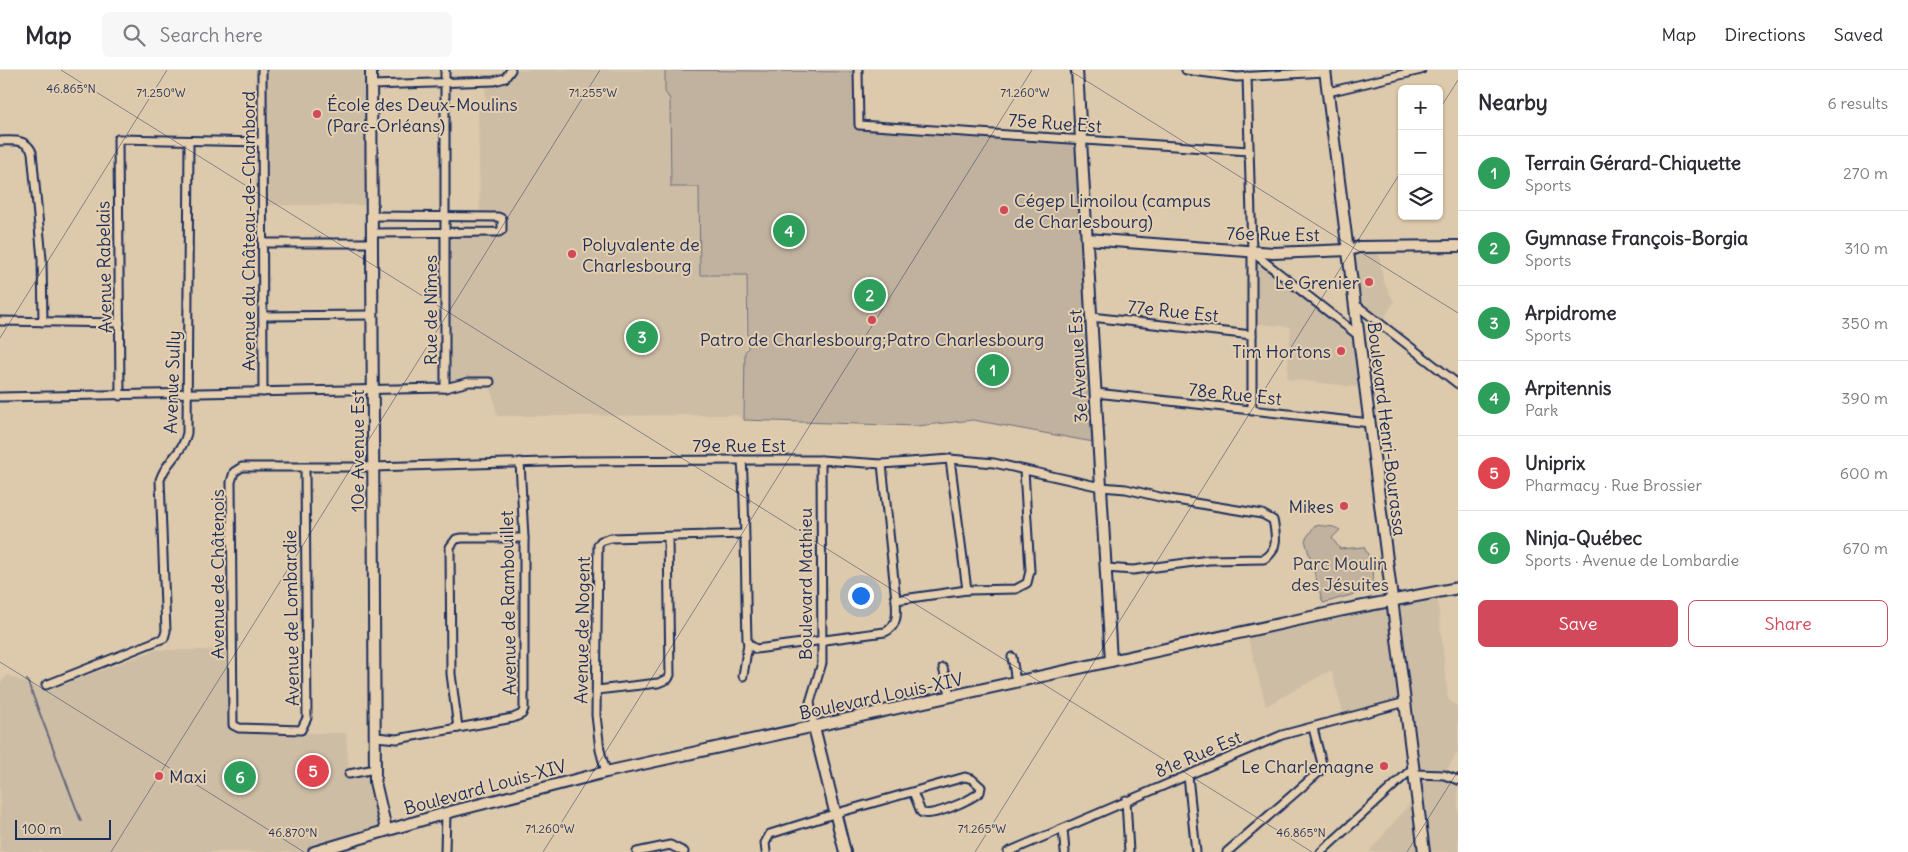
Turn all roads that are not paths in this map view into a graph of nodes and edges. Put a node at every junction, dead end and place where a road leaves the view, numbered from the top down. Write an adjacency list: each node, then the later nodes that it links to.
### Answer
1 (262, 70): 17 (street, Avenue du Château-de-Chambord)
2 (371, 70): 12 (main road, 10e Avenue Est)
3 (445, 70): 11 (street, Rue de Nîmes)
4 (511, 70): 11 (street)
5 (858, 70): 14 (street, 75e Rue Est)
6 (1077, 70): 14 (main road, 3e Avenue Est)
7 (1186, 70): 10 (street)
8 (1420, 70): 13 (street)
9 (1325, 71): 10 (street); 13 (main road, Boulevard Henri-Bourassa)
10 (1247, 76): 18 (street)
11 (445, 83): 12 (street); 20 (street, Rue de Nîmes)
12 (372, 85): 19 (main road, 10e Avenue Est)
13 (1328, 92): 26 (main road, Boulevard Henri-Bourassa)
14 (1081, 140): 18 (street, 75e Rue Est); 23 (main road, 3e Avenue Est)
15 (0, 141): 33 (street)
16 (189, 141): 17 (street); 34 (street, Avenue Rabelais); 43 (street, Avenue Sully)
17 (262, 142): 24 (street, Avenue du Château-de-Chambord)
18 (1249, 151): 27 (street)
19 (372, 216): 20 (street); 22 (main road, 10e Avenue Est)
20 (446, 217): 21 (street, Rue de Nîmes); 21 (street)
21 (446, 233): 22 (street); 40 (street, Rue de Nîmes)
22 (372, 238): 24 (street); 29 (main road, 10e Avenue Est)
23 (1087, 239): 27 (main road, 76e Rue Est); 31 (main road, 3e Avenue Est)
24 (263, 243): 30 (street, Avenue du Château-de-Chambord)
25 (1458, 246): 26 (main road, 76e Rue Est)
26 (1348, 250): 27 (main road, 76e Rue Est); 28 (main road, Boulevard Henri-Bourassa)
27 (1252, 252): 35 (street); 36 (street)
28 (1355, 304): 36 (main road, Boulevard Henri-Bourassa); 38 (street)
29 (372, 315): 30 (street); 39 (main road, 10e Avenue Est)
30 (263, 316): 41 (street, Avenue du Château-de-Chambord)
31 (1091, 317): 35 (street, 77e Rue Est); 42 (main road, 3e Avenue Est)
32 (0, 321): 33 (street)
33 (42, 322): 34 (street)
34 (120, 322): 44 (street, Avenue Rabelais)
35 (1252, 335): 46 (street)
36 (1359, 336): 47 (main road, Boulevard Henri-Bourassa)
37 (490, 382): 40 (street, Rue de Nîmes)
38 (1458, 384)
39 (372, 388): 40 (street, Rue de Nîmes); 41 (street, Rue de Nîmes); 54 (main road, 10e Avenue Est)
40 (445, 388)
41 (263, 392): 43 (street, Rue de Nîmes)
42 (1096, 393): 46 (street, 78e Rue Est); 56 (main road, 3e Avenue Est)
43 (188, 394): 44 (street, Rue de Nîmes); 72 (street, Avenue Sully)
44 (120, 396): 45 (street, Rue de Nîmes)
45 (0, 397)
46 (1252, 411): 47 (street, 78e Rue Est)
47 (1370, 423): 64 (main road, Boulevard Henri-Bourassa)
48 (742, 460): 49 (street, 79e Rue Est); 51 (street, 79e Rue Est); 57 (street)
49 (821, 460): 52 (street, 79e Rue Est); 65 (street, Boulevard Mathieu)
50 (950, 460): 52 (street, 79e Rue Est); 55 (street, 79e Rue Est); 62 (street)
51 (520, 462): 54 (street, 79e Rue Est); 59 (street, Avenue de Rambouillet)
52 (882, 464): 63 (street)
53 (305, 467): 54 (street, Avenue de Châtenois); 76 (street, Avenue de Châtenois); 76 (street, Avenue de Lombardie)
54 (373, 467): 80 (main road, 10e Avenue Est)
55 (1024, 470): 56 (street, 79e Rue Est); 62 (street)
56 (1101, 487): 60 (main road, 3e Avenue Est); 60 (street, 79e Rue Est)
57 (744, 534): 58 (street, Avenue de Nogent); 66 (street)
58 (668, 537): 73 (street); 73 (street, Avenue de Nogent)
59 (524, 538): 78 (street, Avenue de Rambouillet); 78 (street)
60 (1106, 568): 68 (main road, 3e Avenue Est)
61 (1458, 588): 64 (main road, Boulevard Louis-XIV)
62 (967, 590): 63 (street)
63 (896, 600): 65 (street)
64 (1393, 600): 68 (main road, Boulevard Louis-XIV); 75 (main road, Boulevard Henri-Bourassa)
65 (822, 642): 66 (street); 77 (street, Boulevard Mathieu)
66 (748, 644): 70 (street)
67 (1012, 657): 71 (street)
68 (1112, 660): 71 (main road, Boulevard Louis-XIV)
69 (943, 668): 74 (street)
70 (743, 676)
71 (1016, 682): 74 (main road, Boulevard Louis-XIV)
72 (46, 685)
73 (597, 690): 83 (street, Avenue de Nogent)
74 (951, 697): 77 (main road, Boulevard Louis-XIV)
75 (1406, 702): 79 (street, 81e Rue Est); 82 (main road, Boulevard Henri-Bourassa)
76 (235, 726)
77 (814, 727): 83 (main road, Boulevard Louis-XIV); 90 (main road, Boulevard Mathieu)
78 (458, 728): 80 (street, Avenue de Rambouillet)
79 (1313, 728): 85 (street, 81e Rue Est); 103 (street)
80 (376, 737): 81 (main road, 10e Avenue Est)
81 (375, 770): 84 (street); 92 (main road, 10e Avenue Est)
82 (1413, 771): 86 (street); 104 (street); 105 (main road, Boulevard Henri-Bourassa)
83 (606, 772): 89 (main road, Boulevard Louis-XIV)
84 (348, 774)
85 (1188, 776): 88 (street, 81e Rue Est); 102 (street)
86 (1458, 780)
87 (913, 792): 87 (street); 90 (street)
88 (1126, 800): 91 (street, 81e Rue Est); 101 (street)
89 (446, 813): 92 (main road, Boulevard Louis-XIV); 94 (street)
90 (836, 813): 97 (street); 98 (main road, Boulevard Mathieu)
91 (1063, 829): 99 (street, 81e Rue Est); 100 (street)
92 (386, 830): 93 (main road, Boulevard Louis-XIV)
93 (314, 852)
94 (445, 852)
95 (637, 852): 96 (street)
96 (684, 852)
97 (766, 852)
98 (846, 852)
99 (1008, 852)
100 (1065, 852)
101 (1129, 852)
102 (1196, 852)
103 (1227, 852)
104 (1321, 852)
105 (1424, 852)

